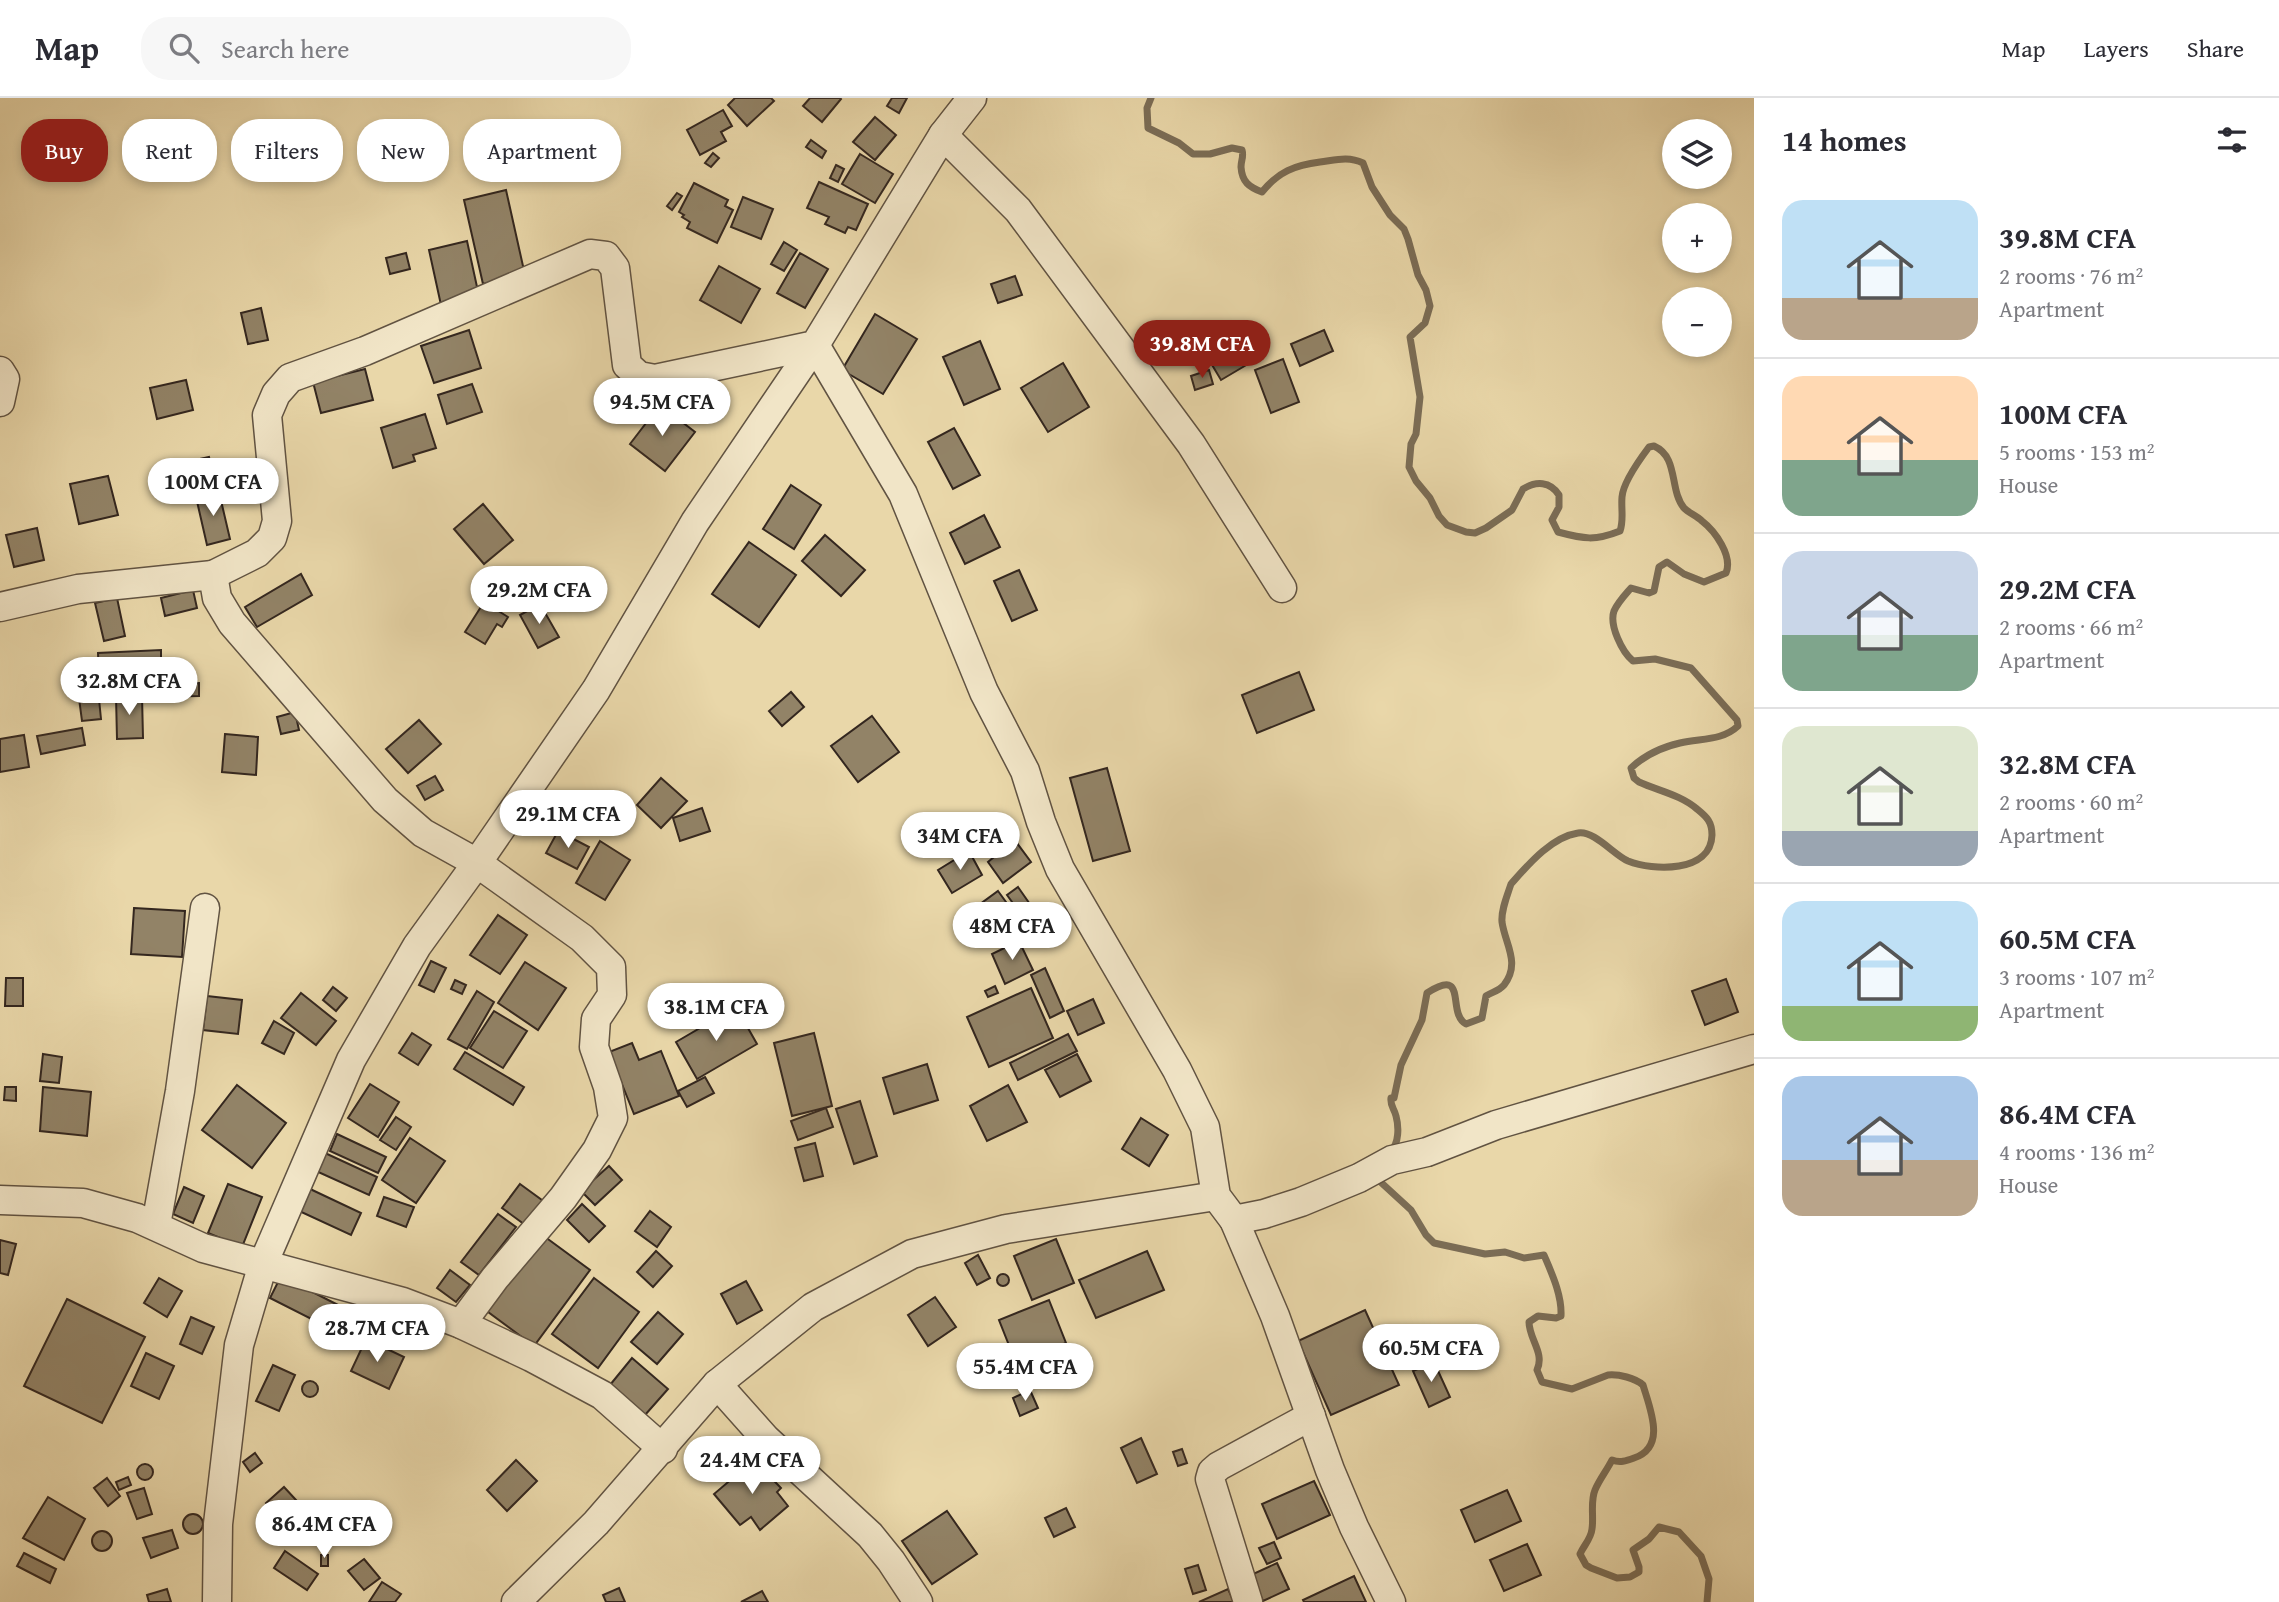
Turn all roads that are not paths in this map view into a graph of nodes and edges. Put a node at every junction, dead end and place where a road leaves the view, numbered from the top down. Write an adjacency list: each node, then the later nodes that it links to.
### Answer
1 (972, 98): 2 (street)
2 (943, 135): 3 (street); 7 (street)
3 (815, 345): 6 (street); 9 (street); 12 (street)
4 (0, 371): 5 (street)
5 (0, 402)
6 (213, 575): 8 (street); 9 (street)
7 (1282, 588)
8 (0, 607)
9 (477, 863): 16 (street); 17 (street)
10 (205, 908): 15 (street)
11 (1754, 1049): 14 (street)
12 (1216, 1196): 14 (street); 18 (street)
13 (0, 1200): 15 (street)
14 (1234, 1220): 19 (street)
15 (156, 1225): 16 (street)
16 (263, 1264): 17 (street); 21 (street)
17 (461, 1324): 20 (street)
18 (717, 1384): 20 (street); 23 (street)
19 (1311, 1416): 24 (street); 25 (street)
20 (663, 1449): 22 (street)
21 (217, 1602)
22 (516, 1602)
23 (918, 1602)
24 (1248, 1602)
25 (1391, 1602)

